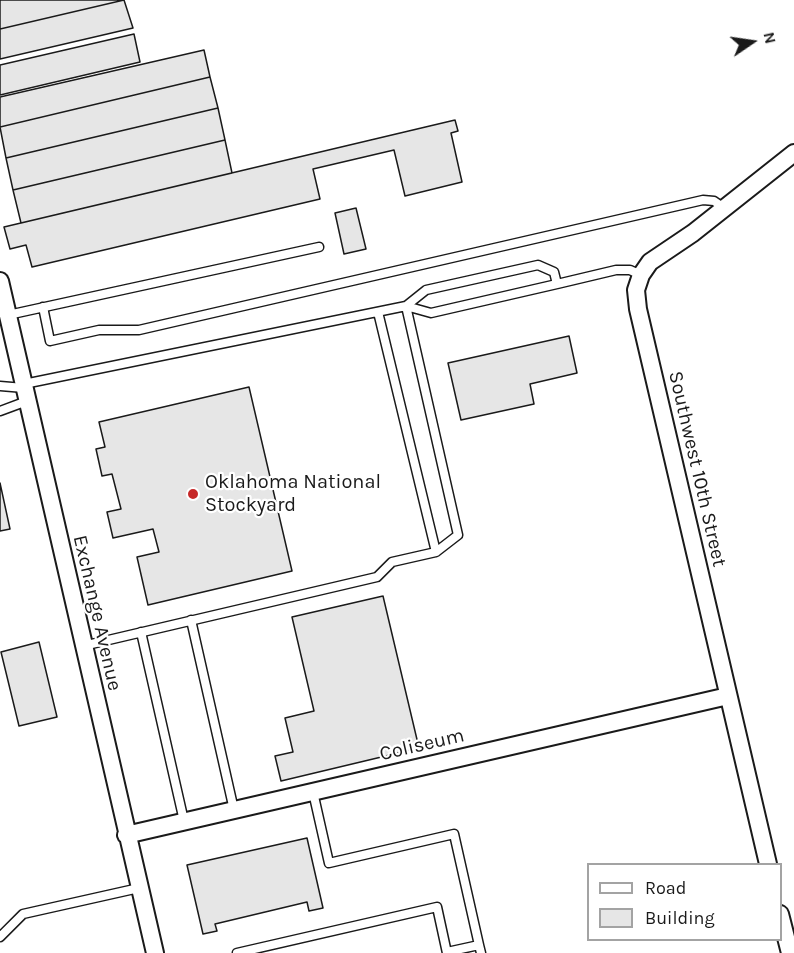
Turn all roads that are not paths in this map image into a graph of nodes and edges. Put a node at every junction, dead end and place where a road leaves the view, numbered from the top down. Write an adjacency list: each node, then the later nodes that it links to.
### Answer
1 (794, 153): 2 (street)
2 (724, 208): 4 (street); 8 (lane)
3 (319, 247): 8 (lane)
4 (641, 275): 5 (lane); 18 (street, Southwest 10th Street)
5 (556, 284): 7 (lane); 7 (lane)
6 (1, 287): 10 (street, Exchange Avenue)
7 (406, 306): 9 (lane); 14 (lane)
8 (43, 307): 10 (lane)
9 (378, 312): 12 (lane); 14 (lane)
10 (8, 315): 12 (street, Exchange Avenue)
11 (0, 386): 12 (lane)
12 (25, 391): 13 (lane); 17 (street, Exchange Avenue)
13 (0, 411)
14 (436, 552): 15 (lane)
15 (191, 620): 16 (lane); 20 (lane)
16 (141, 632): 17 (lane); 21 (lane)
17 (83, 646): 22 (street, Exchange Avenue)
18 (728, 696): 19 (street, Coliseum); 23 (street, Southwest 10th Street)
19 (313, 792): 20 (street, Coliseum); 27 (lane)
20 (234, 810): 21 (street, Coliseum)
21 (184, 821): 22 (street, Coliseum)
22 (126, 835): 24 (street, Exchange Avenue)
23 (768, 863)
24 (139, 888): 26 (lane); 28 (street, Exchange Avenue)
25 (782, 922): 31 (street)
26 (0, 937)
27 (480, 949): 30 (lane)
28 (155, 953)
29 (237, 953): 30 (lane)
30 (447, 953)
31 (790, 953)

